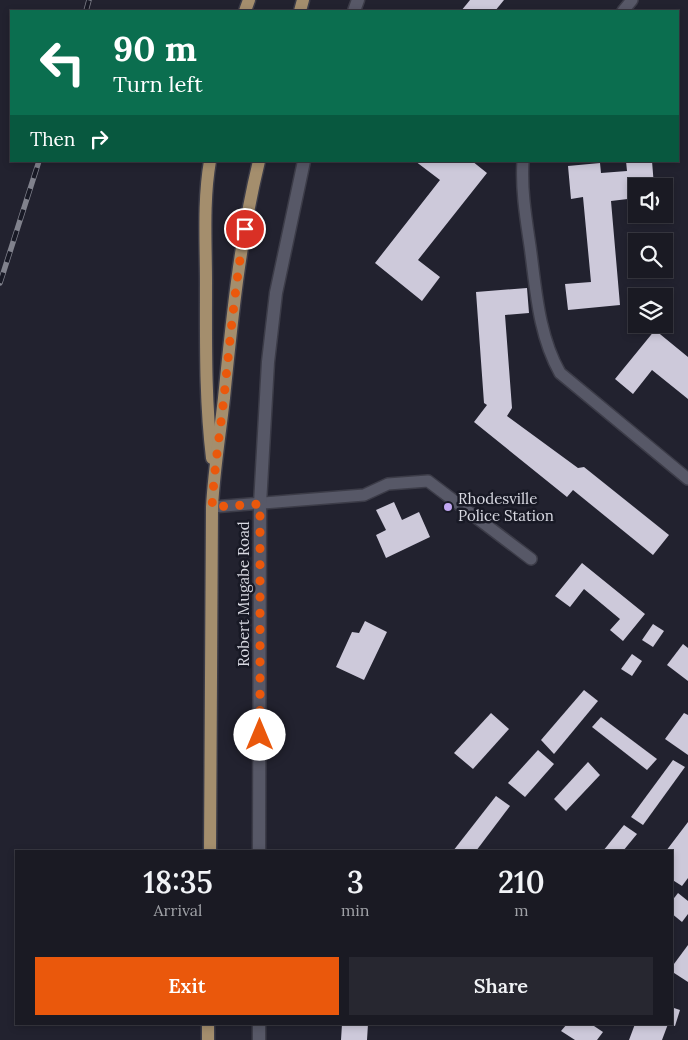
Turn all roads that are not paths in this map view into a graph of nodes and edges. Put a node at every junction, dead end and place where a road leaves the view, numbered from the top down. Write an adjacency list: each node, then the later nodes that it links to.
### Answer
1 (210, 162): 5 (main road, Robert Mugabe Road)
2 (259, 162): 5 (main road, Robert Mugabe Road)
3 (304, 162): 7 (street, Robert Mugabe Road)
4 (523, 162): 6 (lane)
5 (214, 473): 8 (main road, Robert Mugabe Road)
6 (688, 480)
7 (260, 504): 8 (lane); 9 (lane); 11 (street, Robert Mugabe Road)
8 (212, 507): 10 (main road, Robert Mugabe Road)
9 (531, 558)
10 (210, 850)
11 (259, 850)
12 (208, 1025): 14 (main road)
13 (259, 1025): 15 (street)
14 (208, 1040)
15 (259, 1040)

